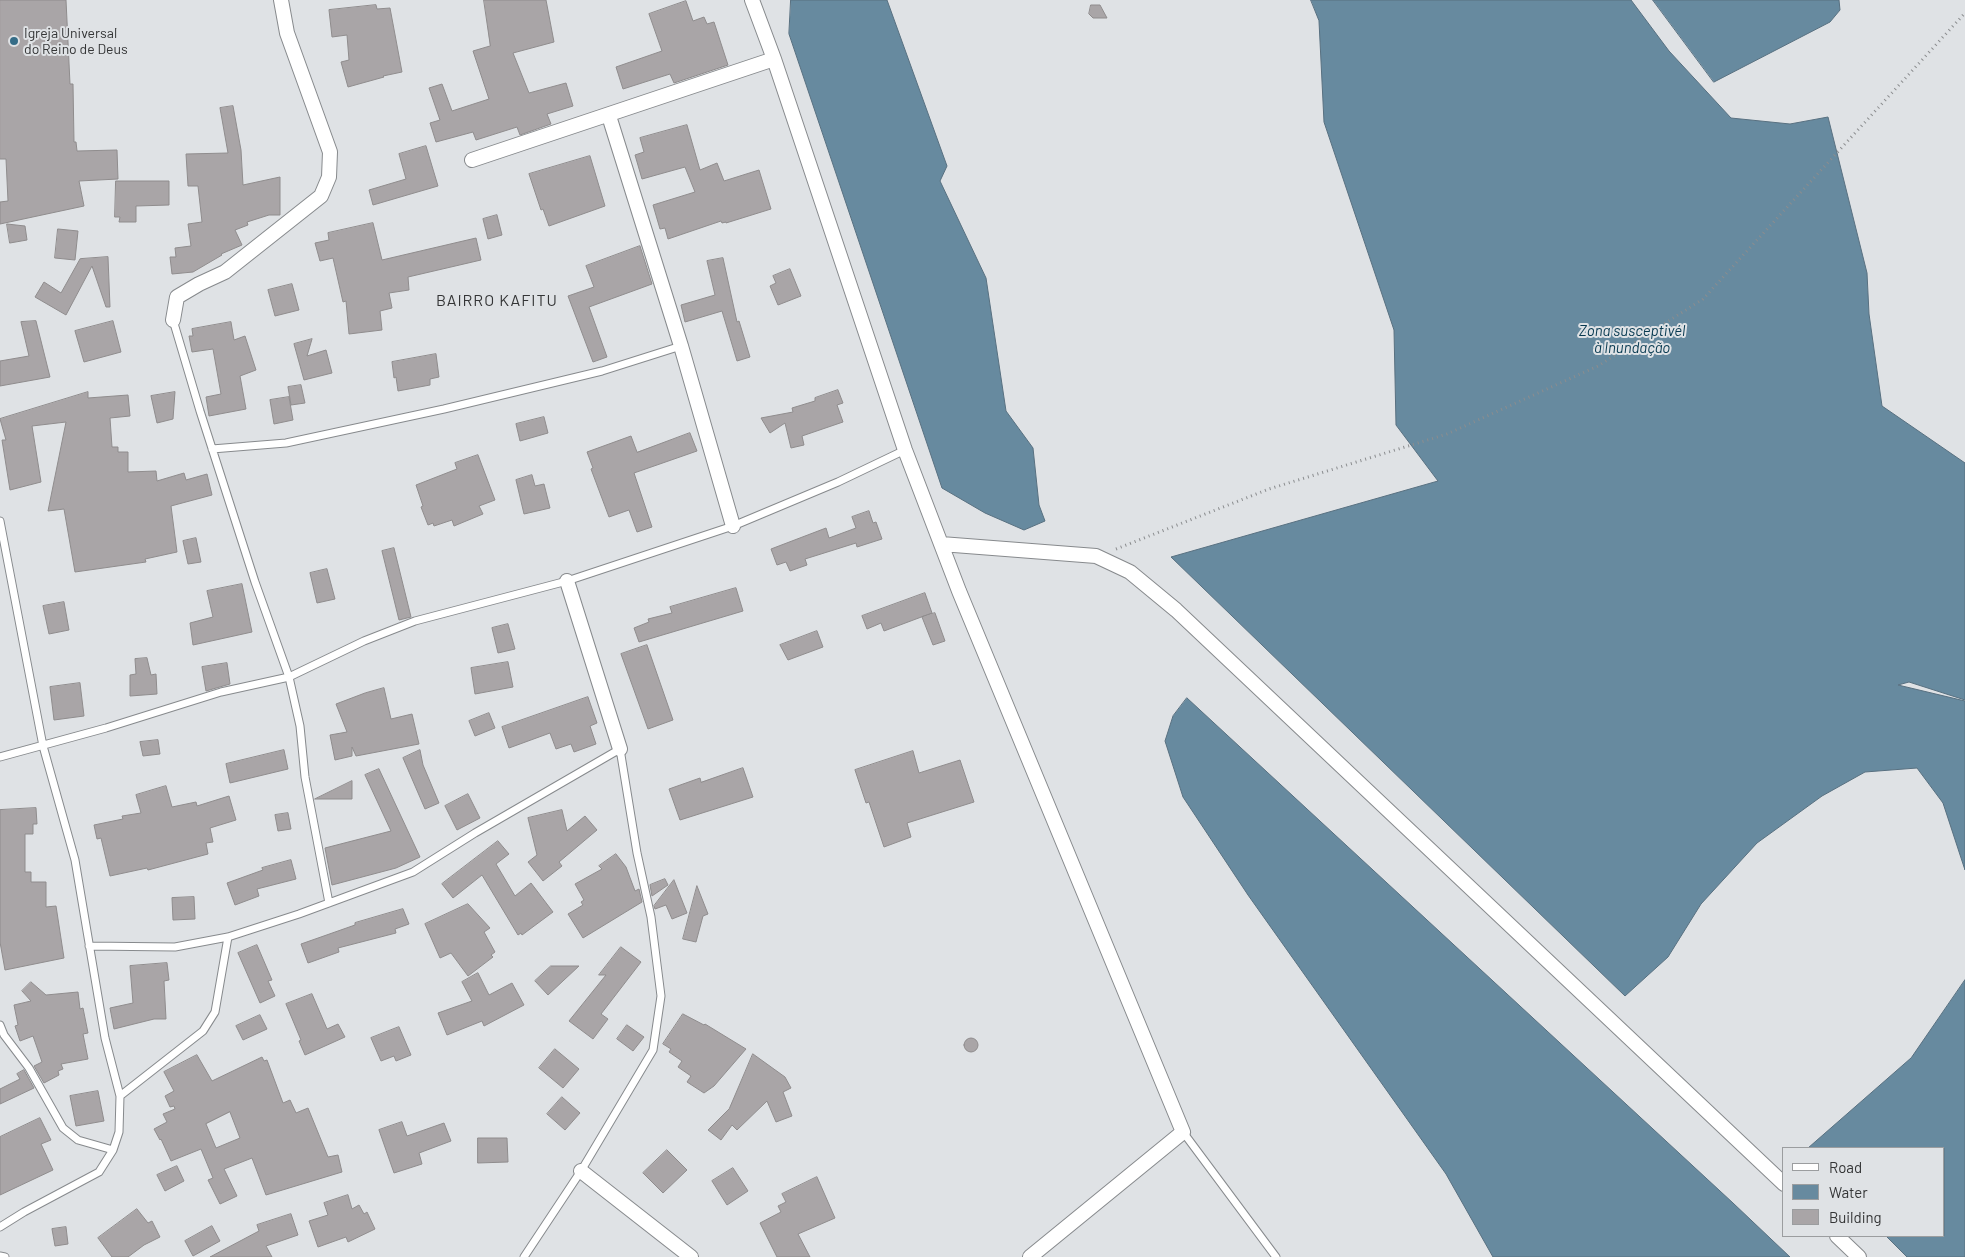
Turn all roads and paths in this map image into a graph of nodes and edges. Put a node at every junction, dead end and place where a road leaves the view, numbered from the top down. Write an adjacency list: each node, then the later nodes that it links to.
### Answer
1 (281, 0): 7 (street)
2 (752, 0): 4 (street)
3 (1965, 13): 14 (path)
4 (774, 59): 5 (street); 10 (street)
5 (609, 116): 6 (street); 8 (street)
6 (472, 160)
7 (173, 320): 9 (lane)
8 (681, 346): 9 (lane); 12 (street)
9 (212, 449): 16 (lane)
10 (904, 450): 12 (lane); 13 (street)
11 (0, 521): 17 (lane)
12 (732, 526): 15 (lane)
13 (941, 544): 14 (street); 25 (street)
14 (1096, 556): 28 (street)
15 (567, 581): 16 (lane); 18 (street)
16 (289, 678): 17 (lane); 20 (lane)
17 (43, 746): 19 (lane); 22 (lane)
18 (620, 749): 20 (lane); 27 (lane)
19 (0, 757)
20 (329, 903): 21 (lane)
21 (228, 937): 22 (lane); 24 (lane)
22 (89, 946): 24 (lane)
23 (0, 1025): 26 (lane)
24 (120, 1096): 26 (lane)
25 (1183, 1132): 35 (street); 36 (lane)
26 (113, 1150): 29 (lane)
27 (581, 1171): 33 (lane); 34 (street)
28 (1782, 1182)
29 (0, 1227)
30 (1838, 1237): 37 (street)
31 (0, 1256): 32 (lane)
32 (5, 1257)
33 (524, 1257)
34 (691, 1257)
35 (1030, 1257)
36 (1276, 1257)
37 (1859, 1257)

